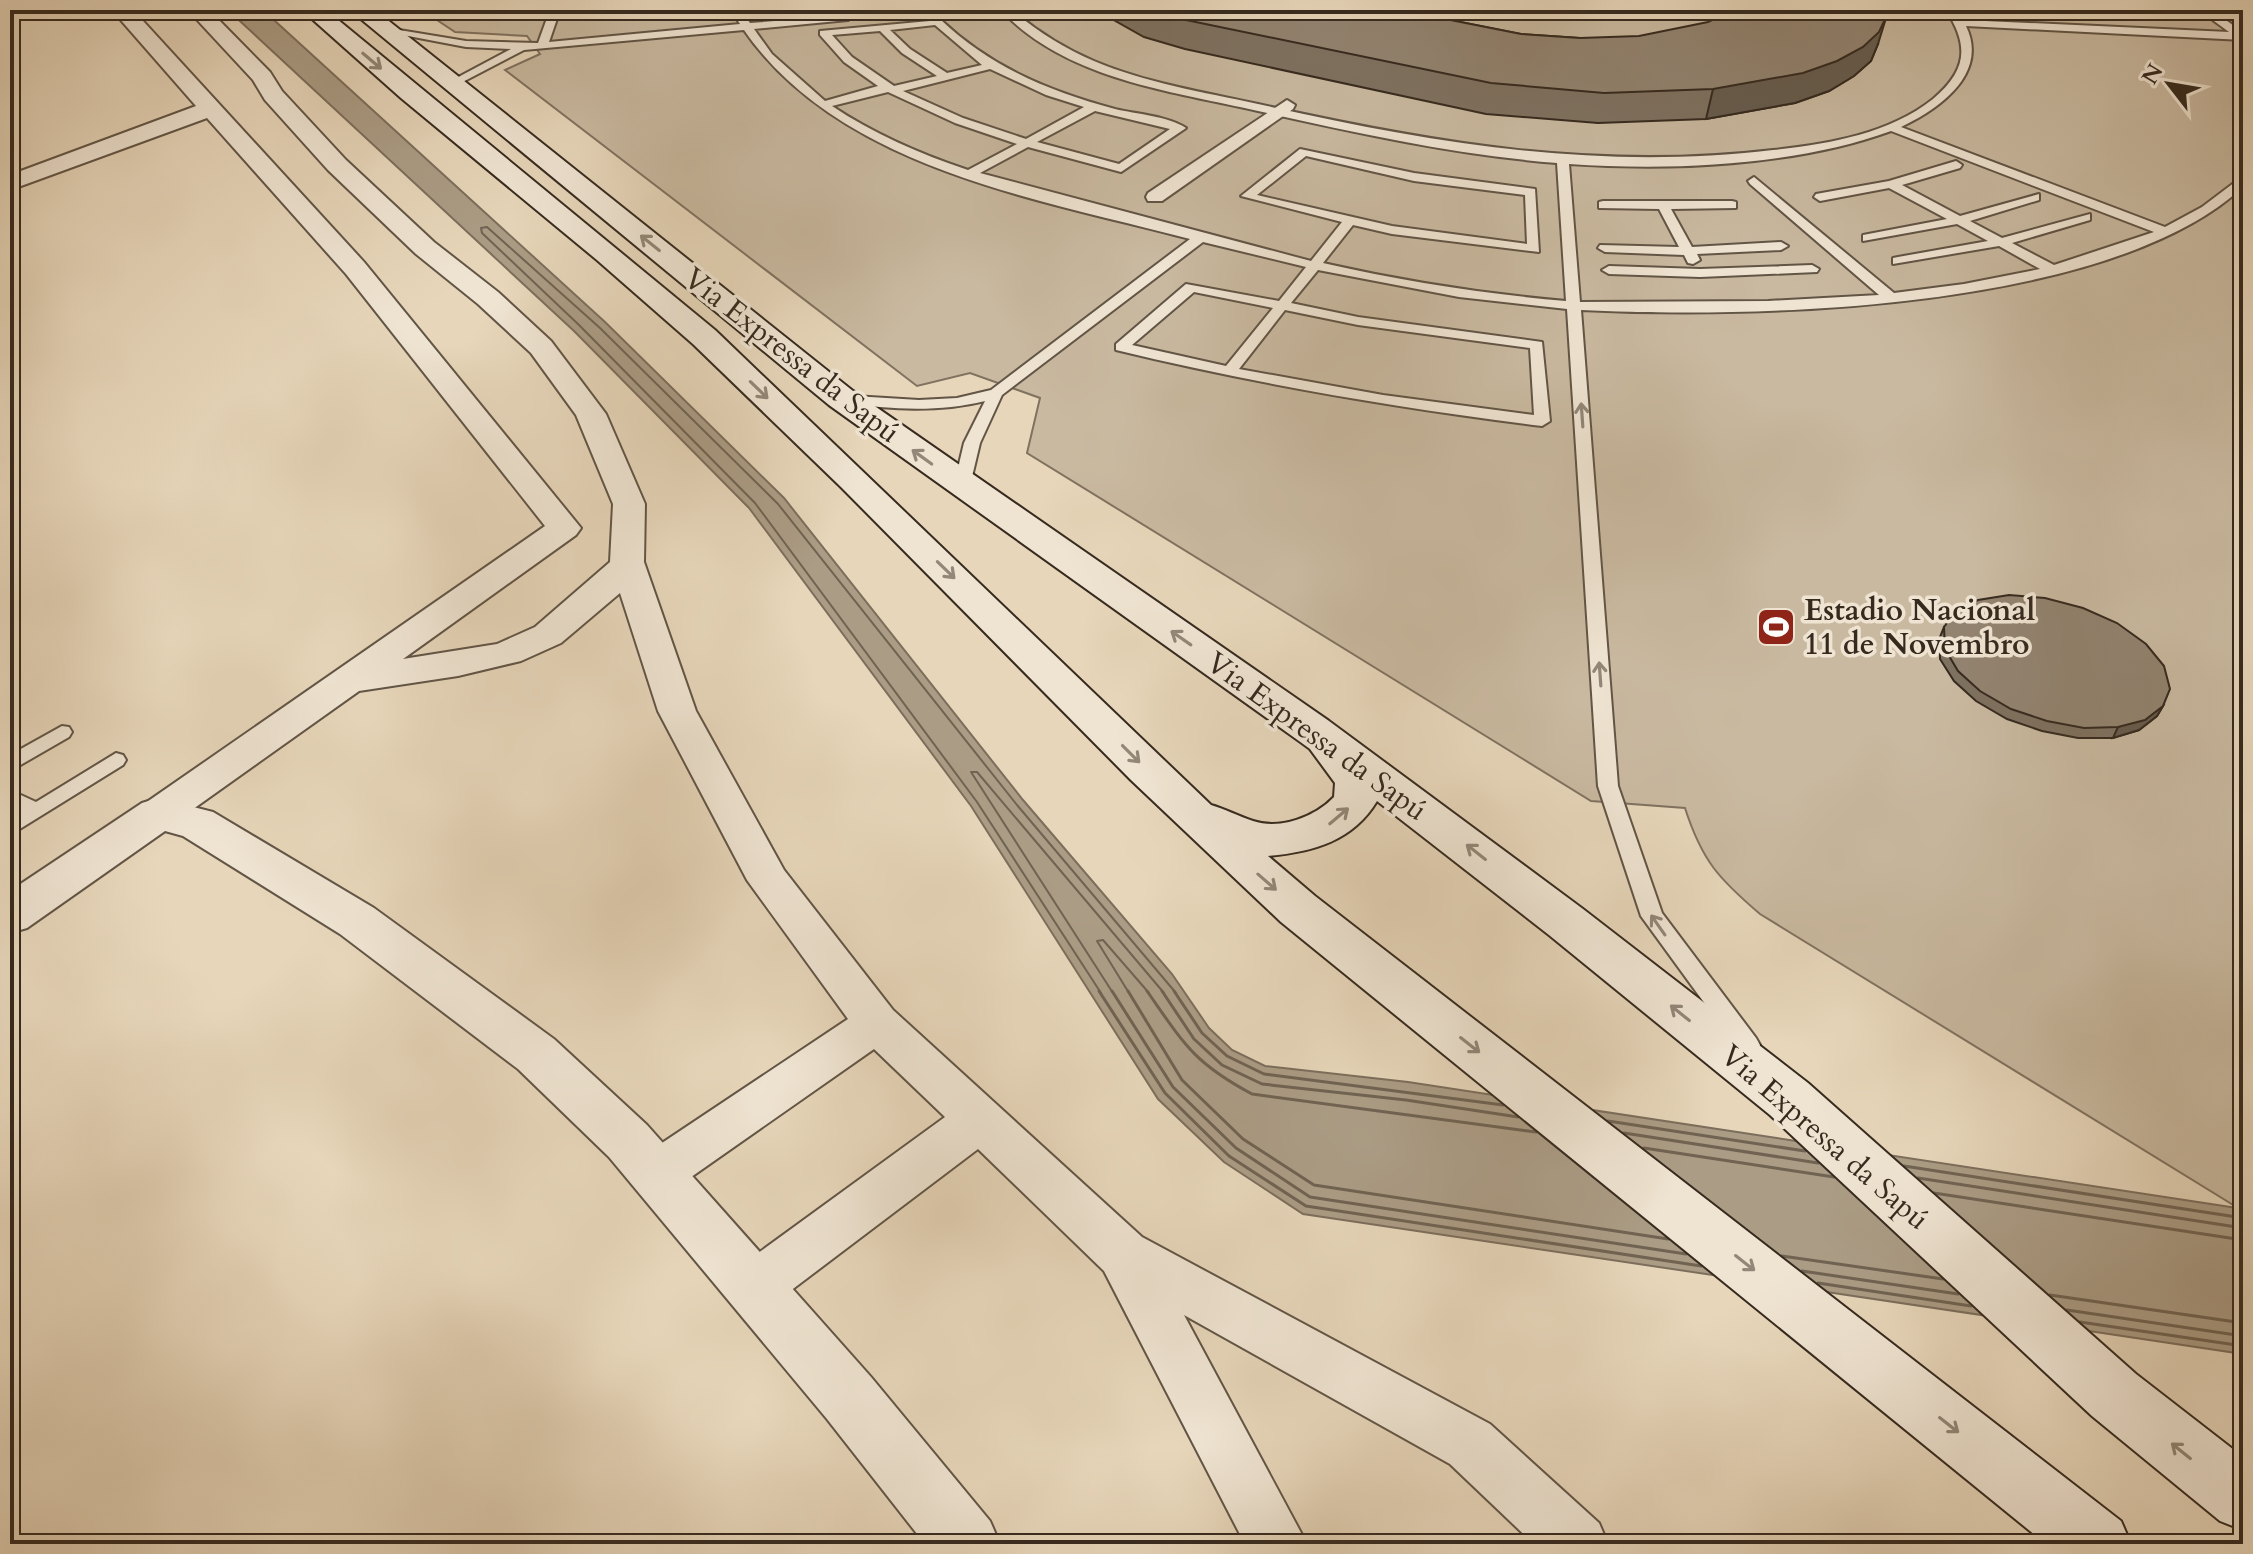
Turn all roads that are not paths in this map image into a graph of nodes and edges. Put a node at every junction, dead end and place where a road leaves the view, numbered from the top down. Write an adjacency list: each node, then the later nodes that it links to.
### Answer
1 (122, 10): 27 (street)
2 (198, 10): 66 (street)
3 (313, 10): 74 (main road, Via Expressa da Sapú, one-way to 74)
4 (361, 10): 16 (main road, Via Expressa da Sapú)
5 (555, 10): 18 (lane)
6 (736, 10): 14 (lane)
7 (795, 10): 11 (lane)
8 (1006, 10): 26 (lane)
9 (1951, 10): 13 (lane)
10 (2204, 10): 17 (lane)
11 (781, 11)
12 (864, 15): 14 (lane)
13 (1960, 23): 17 (lane); 28 (lane)
14 (744, 26): 18 (lane); 24 (lane)
15 (882, 27): 20 (lane); 21 (lane); 23 (lane)
16 (387, 31): 19 (lane); 22 (main road, Via Expressa da Sapú)
17 (2243, 36)
18 (542, 46): 19 (lane)
19 (525, 47): 22 (lane)
20 (990, 66): 21 (lane); 25 (lane)
21 (946, 77): 23 (lane)
22 (453, 84): 64 (main road, Via Expressa da Sapú, one-way to 22)
23 (890, 88): 24 (lane); 29 (lane)
24 (822, 105): 32 (lane)
25 (1093, 107): 29 (lane); 29 (lane)
26 (1282, 108): 30 (lane); 37 (street)
27 (209, 109): 35 (street); 67 (street)
28 (1890, 127): 30 (lane); 46 (lane)
29 (1028, 143): 32 (lane)
30 (1563, 162): 60 (lane)
31 (1956, 165): 36 (lane)
32 (970, 174): 47 (lane)
33 (2243, 180): 46 (lane)
34 (1754, 181): 59 (lane)
35 (10, 183)
36 (1891, 184): 38 (lane); 44 (lane)
37 (1155, 197)
38 (1820, 197)
39 (2035, 197): 44 (lane)
40 (1603, 205): 42 (lane)
41 (1732, 205): 42 (lane)
42 (1664, 207): 52 (lane)
43 (2085, 217): 49 (lane)
44 (1960, 220): 48 (lane); 49 (lane)
45 (1349, 222): 45 (lane); 54 (lane)
46 (2168, 233): 57 (lane)
47 (1200, 238): 54 (lane); 63 (lane)
48 (1868, 238)
49 (2001, 242): 53 (lane); 57 (lane)
50 (1781, 246): 52 (lane)
51 (1605, 248): 52 (lane)
52 (1688, 251): 58 (lane)
53 (1898, 261)
54 (1314, 266): 60 (lane); 61 (lane)
55 (1812, 269): 58 (lane)
56 (1609, 270): 58 (lane)
57 (2053, 270): 59 (lane)
58 (1715, 286): 59 (lane); 60 (lane)
59 (1891, 298)
60 (1575, 306): 79 (lane, one-way to 60)
61 (1280, 307): 62 (lane); 62 (lane); 62 (lane)
62 (1228, 373)
63 (996, 393): 64 (lane); 65 (lane)
64 (841, 398): 65 (main road, Via Expressa da Sapú, one-way to 64)
65 (962, 485): 68 (main road, Via Expressa da Sapú, one-way to 65)
66 (627, 562): 67 (street); 78 (street)
67 (348, 681): 75 (street)
68 (1314, 731): 74 (main road, one-way to 68); 79 (main road, Via Expressa da Sapú, one-way to 68)
69 (62, 732): 71 (lane)
70 (116, 760): 73 (lane)
71 (10, 764)
72 (10, 797): 73 (lane)
73 (36, 811): 76 (lane)
74 (1189, 811): 88 (main road, Via Expressa da Sapú, one-way to 88)
75 (158, 814): 77 (main road); 81 (main road)
76 (10, 828)
77 (10, 915)
78 (877, 1023): 80 (street); 81 (street)
79 (1789, 1099): 84 (main road, Via Expressa da Sapú, one-way to 79)
80 (979, 1120): 82 (street); 83 (street)
81 (656, 1174): 83 (main road)
82 (1123, 1254): 86 (street); 87 (street)
83 (754, 1287): 85 (main road)
84 (2243, 1498)
85 (967, 1544)
86 (1277, 1544)
87 (1578, 1544)
88 (2098, 1544)

